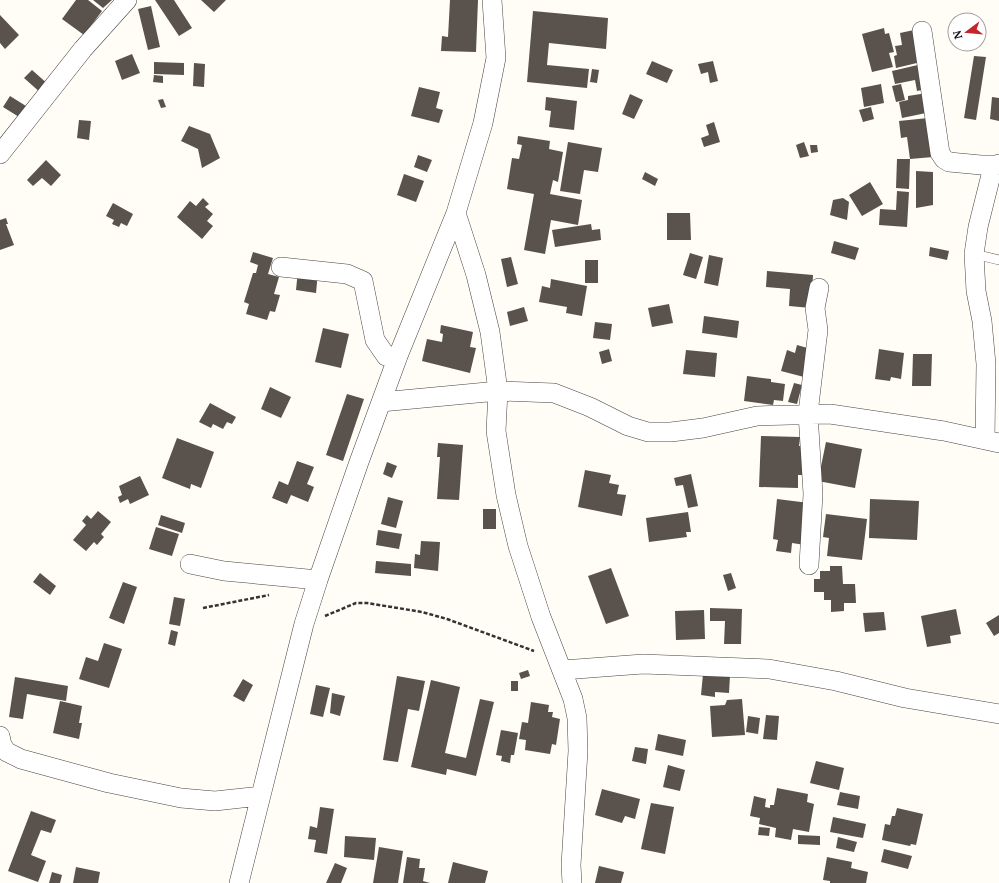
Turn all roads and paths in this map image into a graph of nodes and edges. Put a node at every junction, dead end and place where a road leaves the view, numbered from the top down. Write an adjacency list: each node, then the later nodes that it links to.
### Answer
1 (127, 0): 4 (street)
2 (492, 0): 6 (street)
3 (922, 31): 5 (street)
4 (0, 154)
5 (998, 164): 7 (street)
6 (456, 213): 11 (street); 12 (street)
7 (974, 254): 8 (lane); 15 (street)
8 (999, 260)
9 (281, 267): 11 (street)
10 (819, 288): 14 (street)
11 (398, 356): 13 (street)
12 (498, 391): 13 (street); 14 (street); 22 (street)
13 (381, 402): 19 (street)
14 (808, 413): 15 (street); 17 (street)
15 (992, 442)
16 (190, 564): 18 (street)
17 (809, 565)
18 (294, 579): 19 (street); 20 (path)
19 (318, 580): 21 (street)
20 (203, 608)
21 (304, 624): 22 (path); 25 (street)
22 (562, 667): 23 (street); 27 (street)
23 (999, 714)
24 (0, 736): 25 (street)
25 (260, 796): 26 (street)
26 (239, 883)
27 (572, 883)

